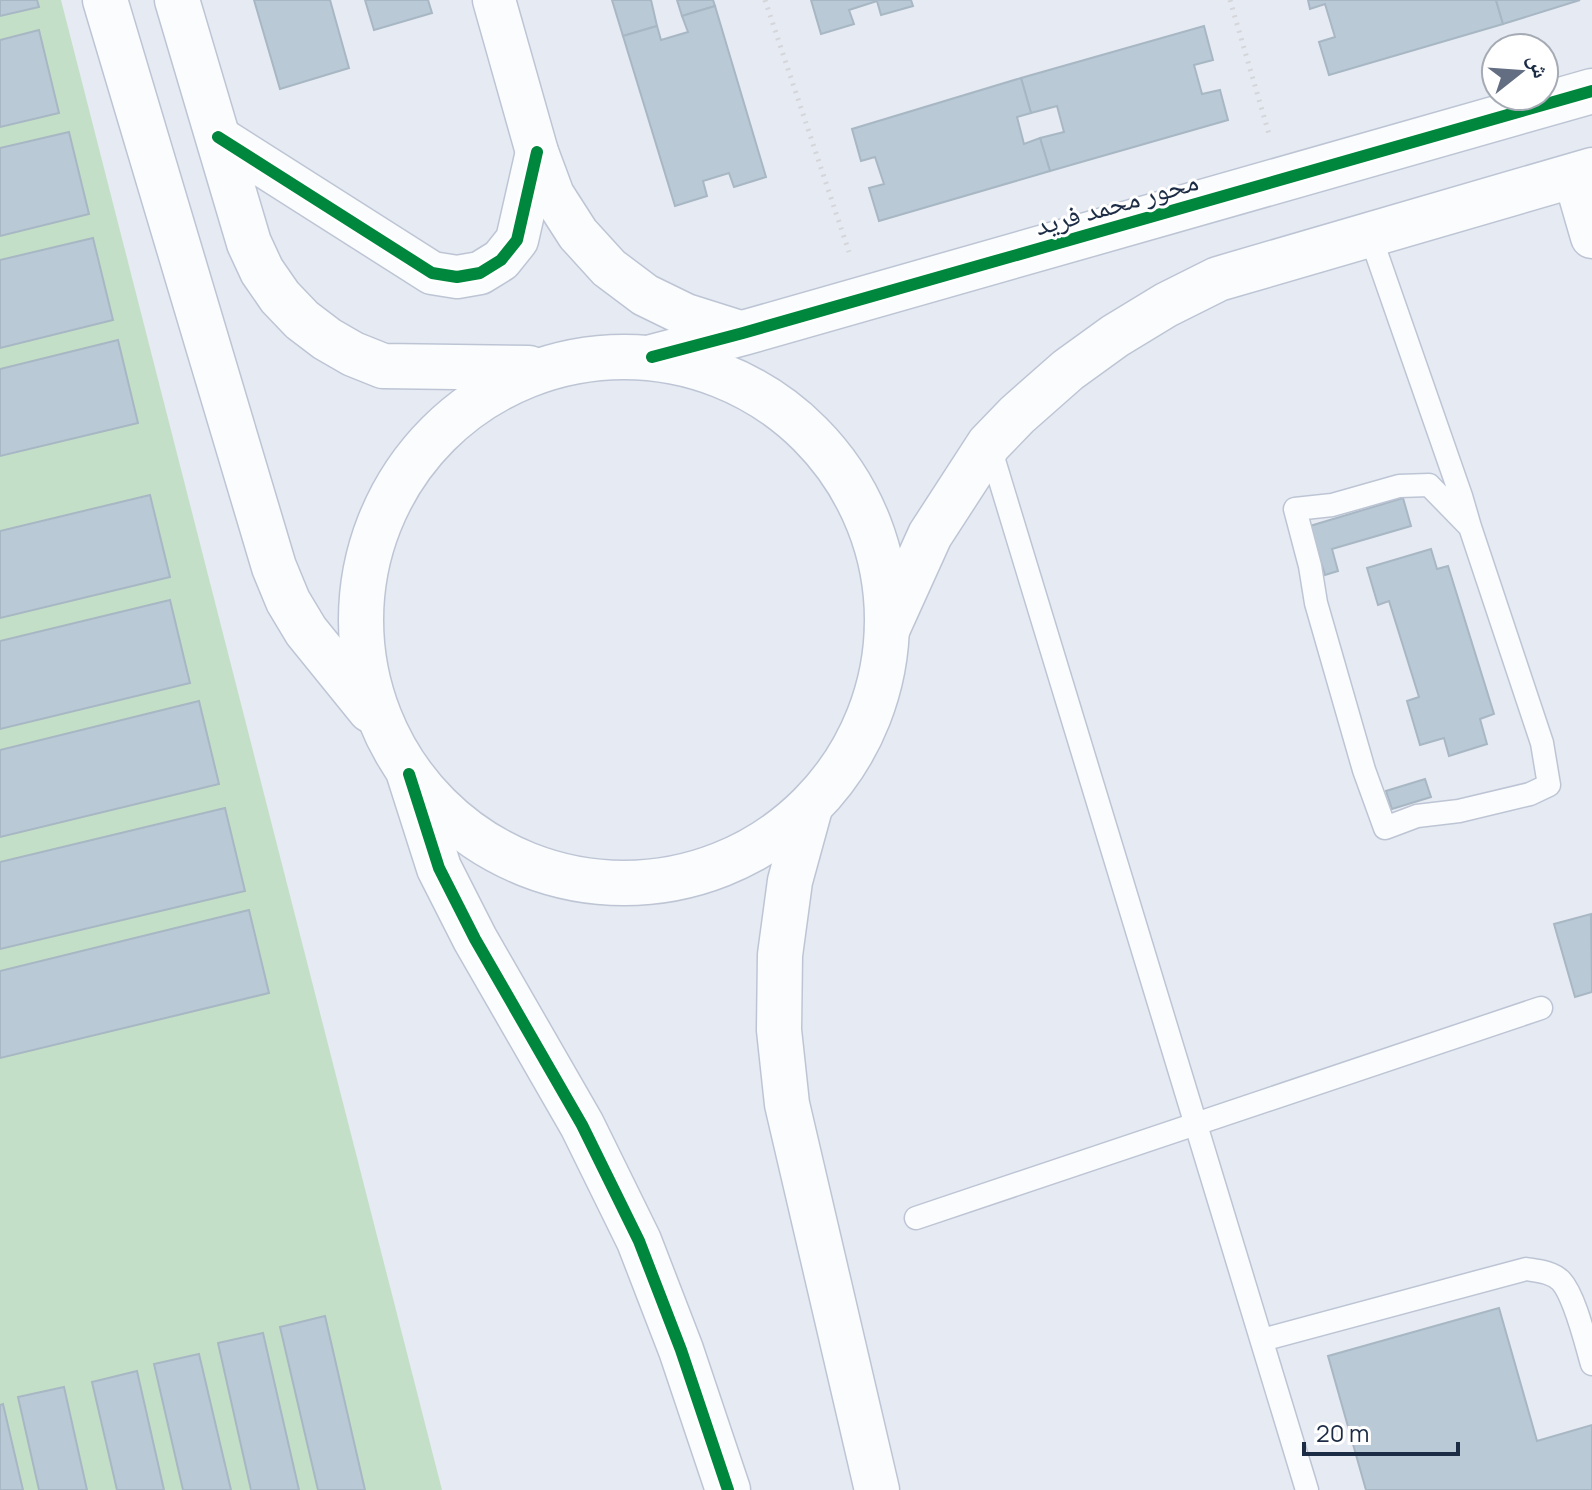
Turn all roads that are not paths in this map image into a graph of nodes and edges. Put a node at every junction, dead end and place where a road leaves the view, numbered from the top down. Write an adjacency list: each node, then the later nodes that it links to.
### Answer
1 (105, 0): 16 (street)
2 (177, 0): 5 (street)
3 (494, 0): 6 (street)
4 (1592, 91): 10 (street, محور محمد فريد)
5 (218, 137): 6 (street); 12 (street)
6 (537, 152): 10 (street)
7 (1583, 173): 8 (street); 9 (street)
8 (1370, 235): 13 (street); 14 (lane)
9 (1592, 237)
10 (743, 333): 11 (street, محور محمد فريد)
11 (652, 357): 12 (street); 15 (street)
12 (540, 369): 16 (street)
13 (989, 444): 15 (street); 20 (lane)
14 (1470, 527): 14 (lane)
15 (887, 630): 18 (street)
16 (381, 724): 17 (street)
17 (409, 774): 18 (street); 24 (street)
18 (810, 808): 25 (street)
19 (1541, 1008): 20 (lane)
20 (1196, 1124): 21 (lane); 22 (lane)
21 (916, 1218)
22 (1262, 1340): 23 (lane); 26 (lane)
23 (1592, 1364)
24 (728, 1490)
25 (877, 1490)
26 (1307, 1490)

